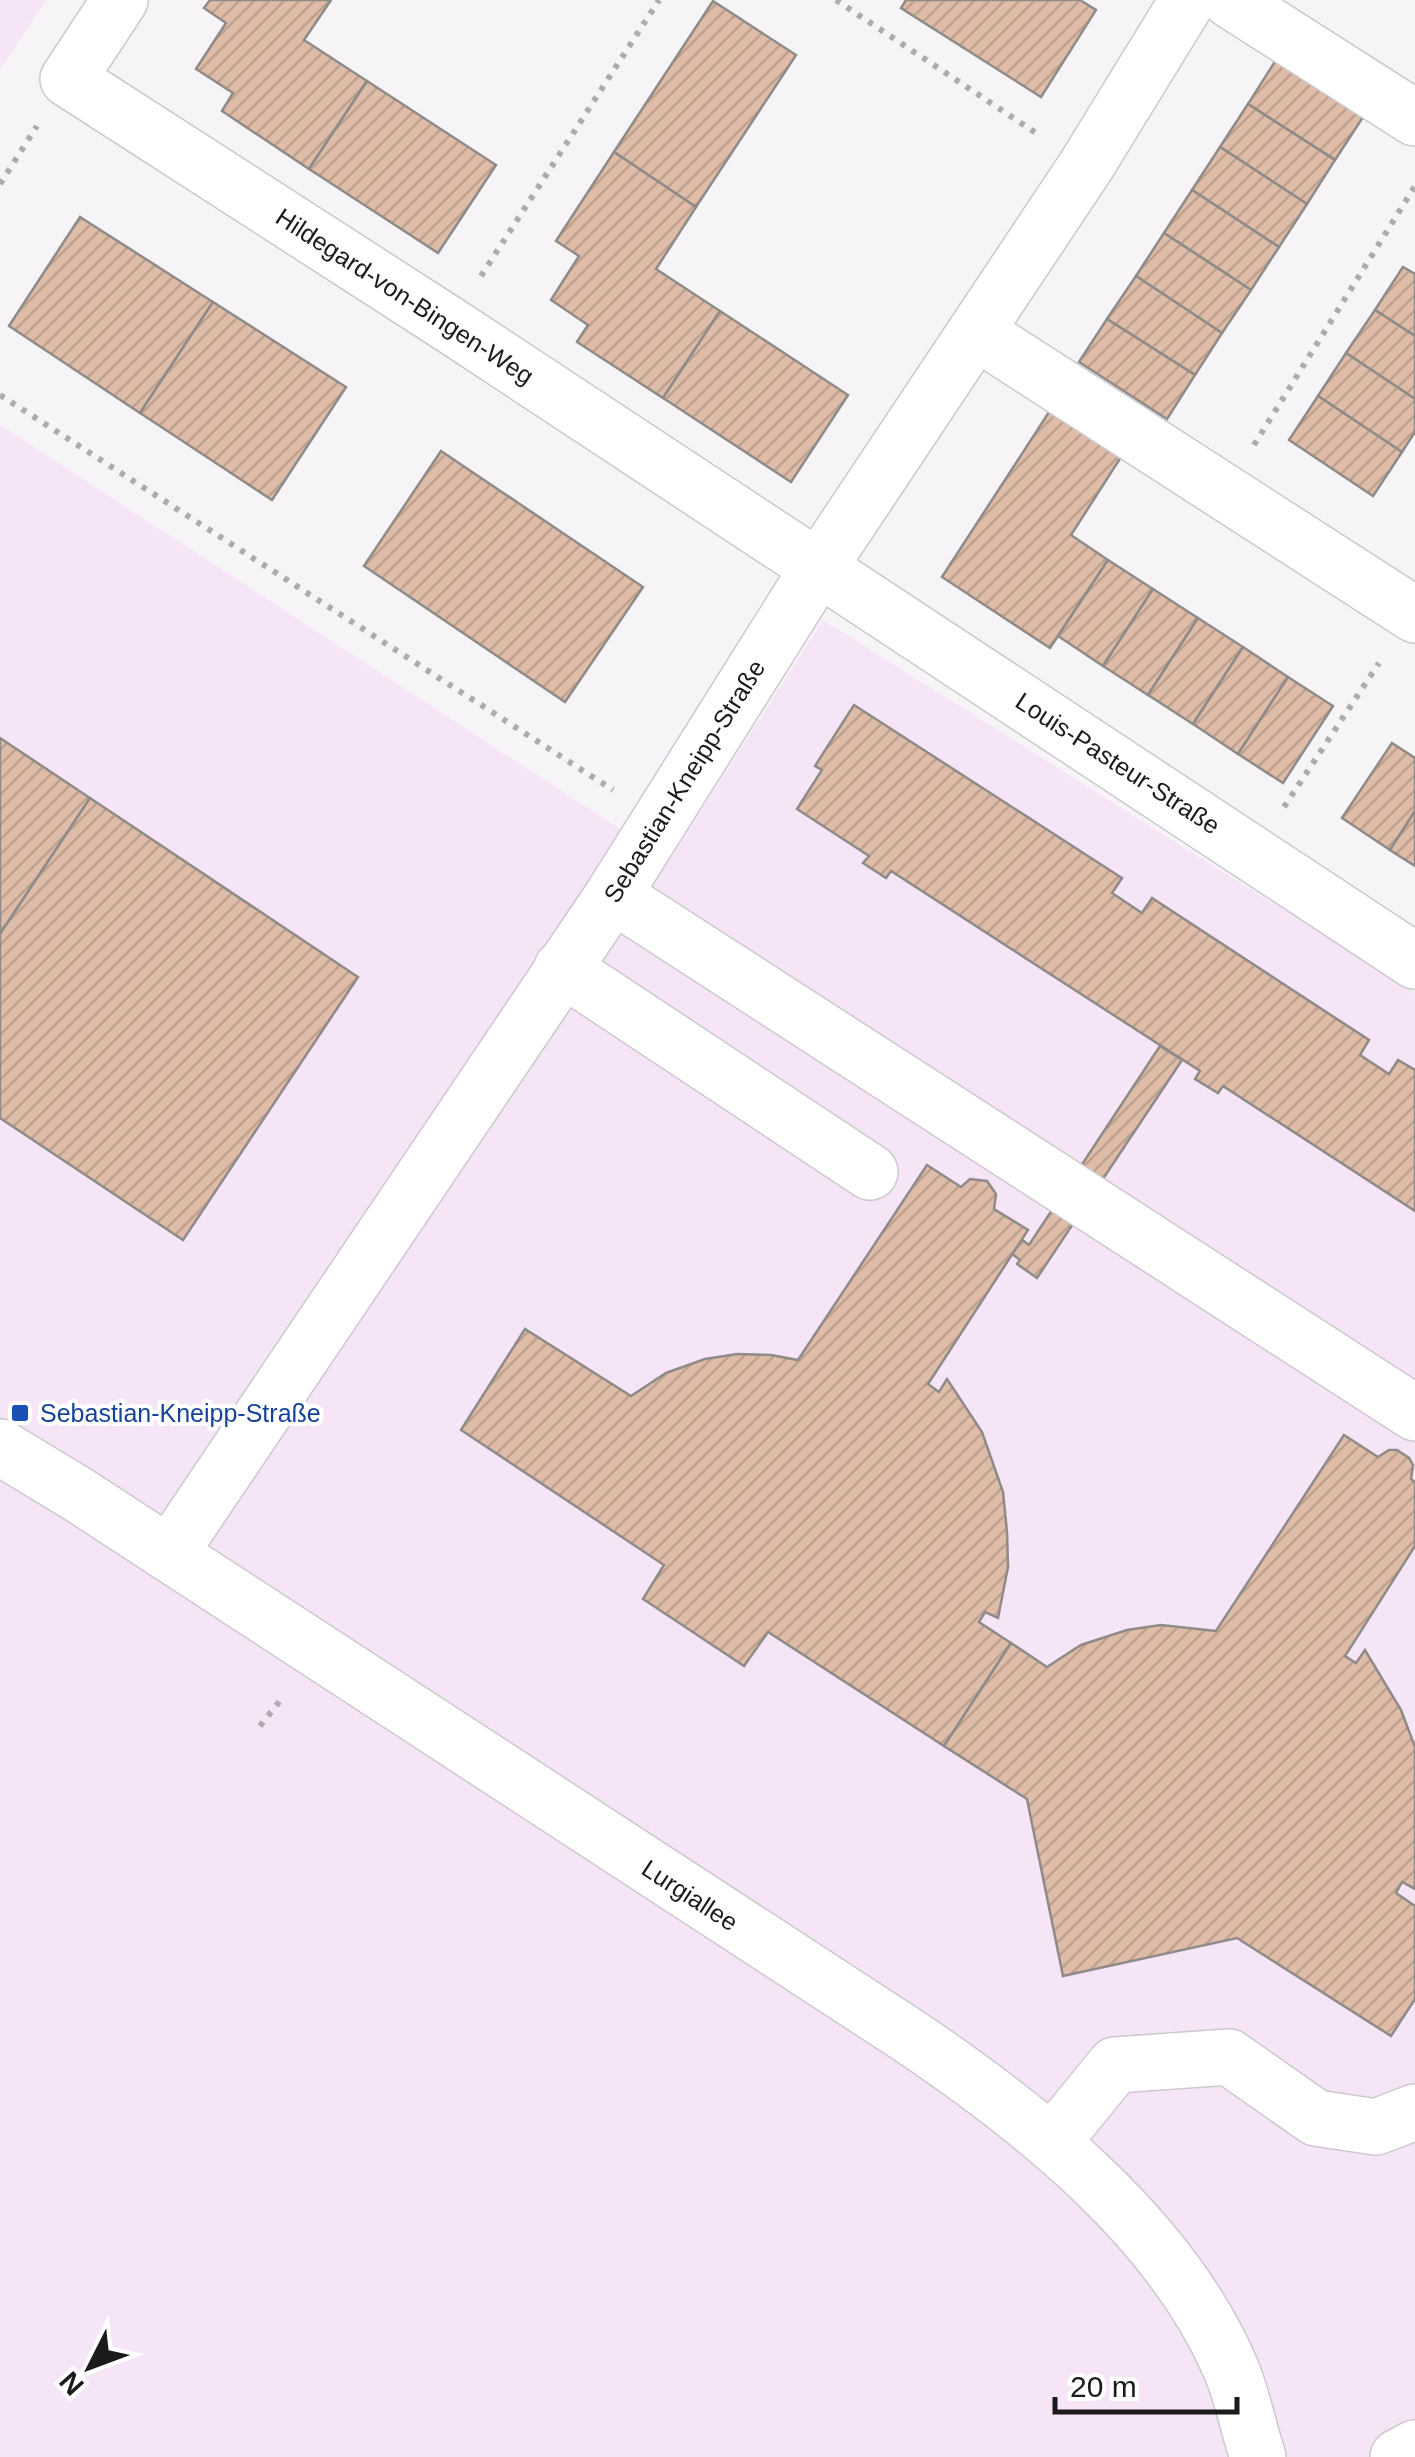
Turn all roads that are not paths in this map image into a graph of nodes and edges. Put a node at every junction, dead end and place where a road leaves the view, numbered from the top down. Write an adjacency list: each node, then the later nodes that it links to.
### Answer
1 (120, 0): 6 (street, Hildegard-von-Bingen-Weg)
2 (1188, 0): 5 (street, Sebastian-Kneipp-Straße)
3 (1230, 0): 4 (street)
4 (1415, 118)
5 (976, 332): 6 (street, Sebastian-Kneipp-Straße); 7 (street)
6 (819, 567): 8 (street, Sebastian-Kneipp-Straße); 9 (street, Louis-Pasteur-Straße)
7 (1413, 614)
8 (613, 895): 10 (street, Sebastian-Kneipp-Straße); 12 (street)
9 (1415, 961)
10 (562, 968): 11 (street); 14 (street, Sebastian-Kneipp-Straße)
11 (870, 1172)
12 (1415, 1413)
13 (0, 1448): 14 (street, Lurgiallee)
14 (169, 1554): 16 (street, Lurgiallee)
15 (1415, 2112): 16 (street)
16 (1053, 2141): 18 (street, Lurgiallee)
17 (1415, 2448): 19 (street)
18 (1258, 2457)
19 (1398, 2457)

